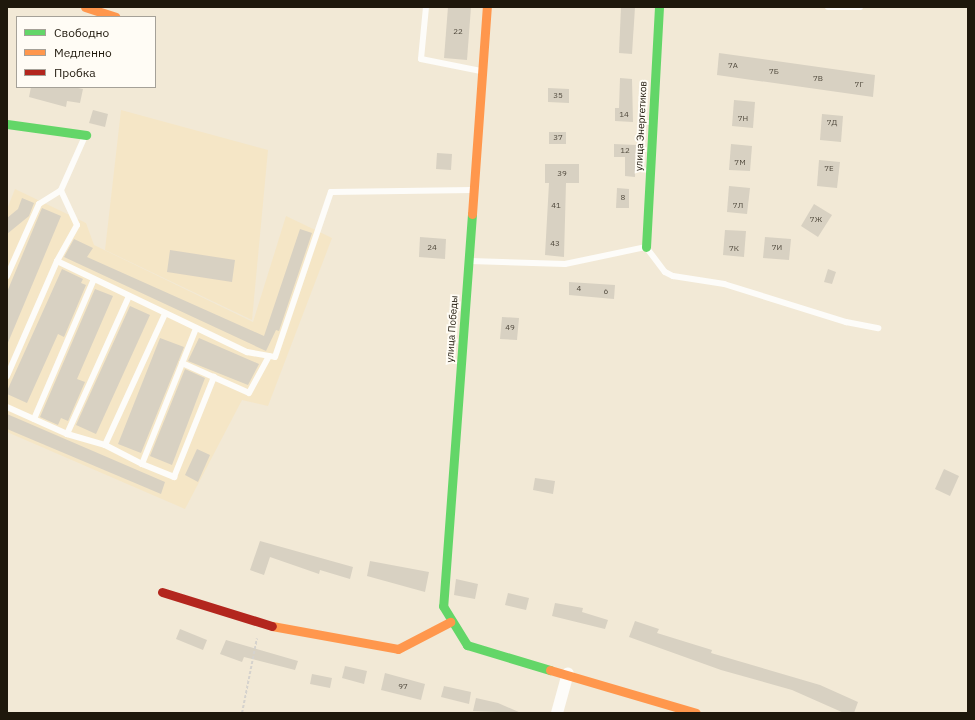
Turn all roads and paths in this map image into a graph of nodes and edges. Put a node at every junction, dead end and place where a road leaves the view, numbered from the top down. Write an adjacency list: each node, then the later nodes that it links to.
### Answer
1 (84, 7): 7 (street)
2 (426, 7): 8 (lane)
3 (487, 7): 8 (street, улица Победы)
4 (659, 7): 13 (street, улица Энергетиков)
5 (828, 7): 6 (lane)
6 (860, 7)
7 (112, 16)
8 (482, 71): 12 (street, улица Победы)
9 (7, 124): 10 (street)
10 (86, 135): 11 (lane)
11 (61, 190): 14 (lane); 16 (lane)
12 (473, 190): 15 (street, улица Победы); 22 (lane)
13 (646, 247): 15 (lane); 21 (lane)
14 (57, 261): 17 (lane); 24 (lane)
15 (468, 261): 32 (street, улица Победы)
16 (7, 276)
17 (94, 279): 18 (lane); 27 (lane)
18 (129, 296): 19 (lane); 28 (lane)
19 (165, 314): 20 (lane); 29 (lane)
20 (196, 328): 22 (lane); 23 (lane)
21 (878, 328)
22 (269, 356): 25 (lane)
23 (182, 363): 25 (lane); 30 (lane)
24 (7, 376)
25 (214, 377): 30 (lane)
26 (7, 407): 27 (lane)
27 (34, 419): 28 (lane)
28 (67, 434): 29 (lane)
29 (105, 445): 30 (lane)
30 (142, 464)
31 (162, 592): 33 (street)
32 (450, 622): 33 (street); 34 (street, улица Победы)
33 (260, 625): 35 (path)
34 (568, 673): 36 (street); 37 (street)
35 (242, 713)
36 (556, 713)
37 (696, 713)

